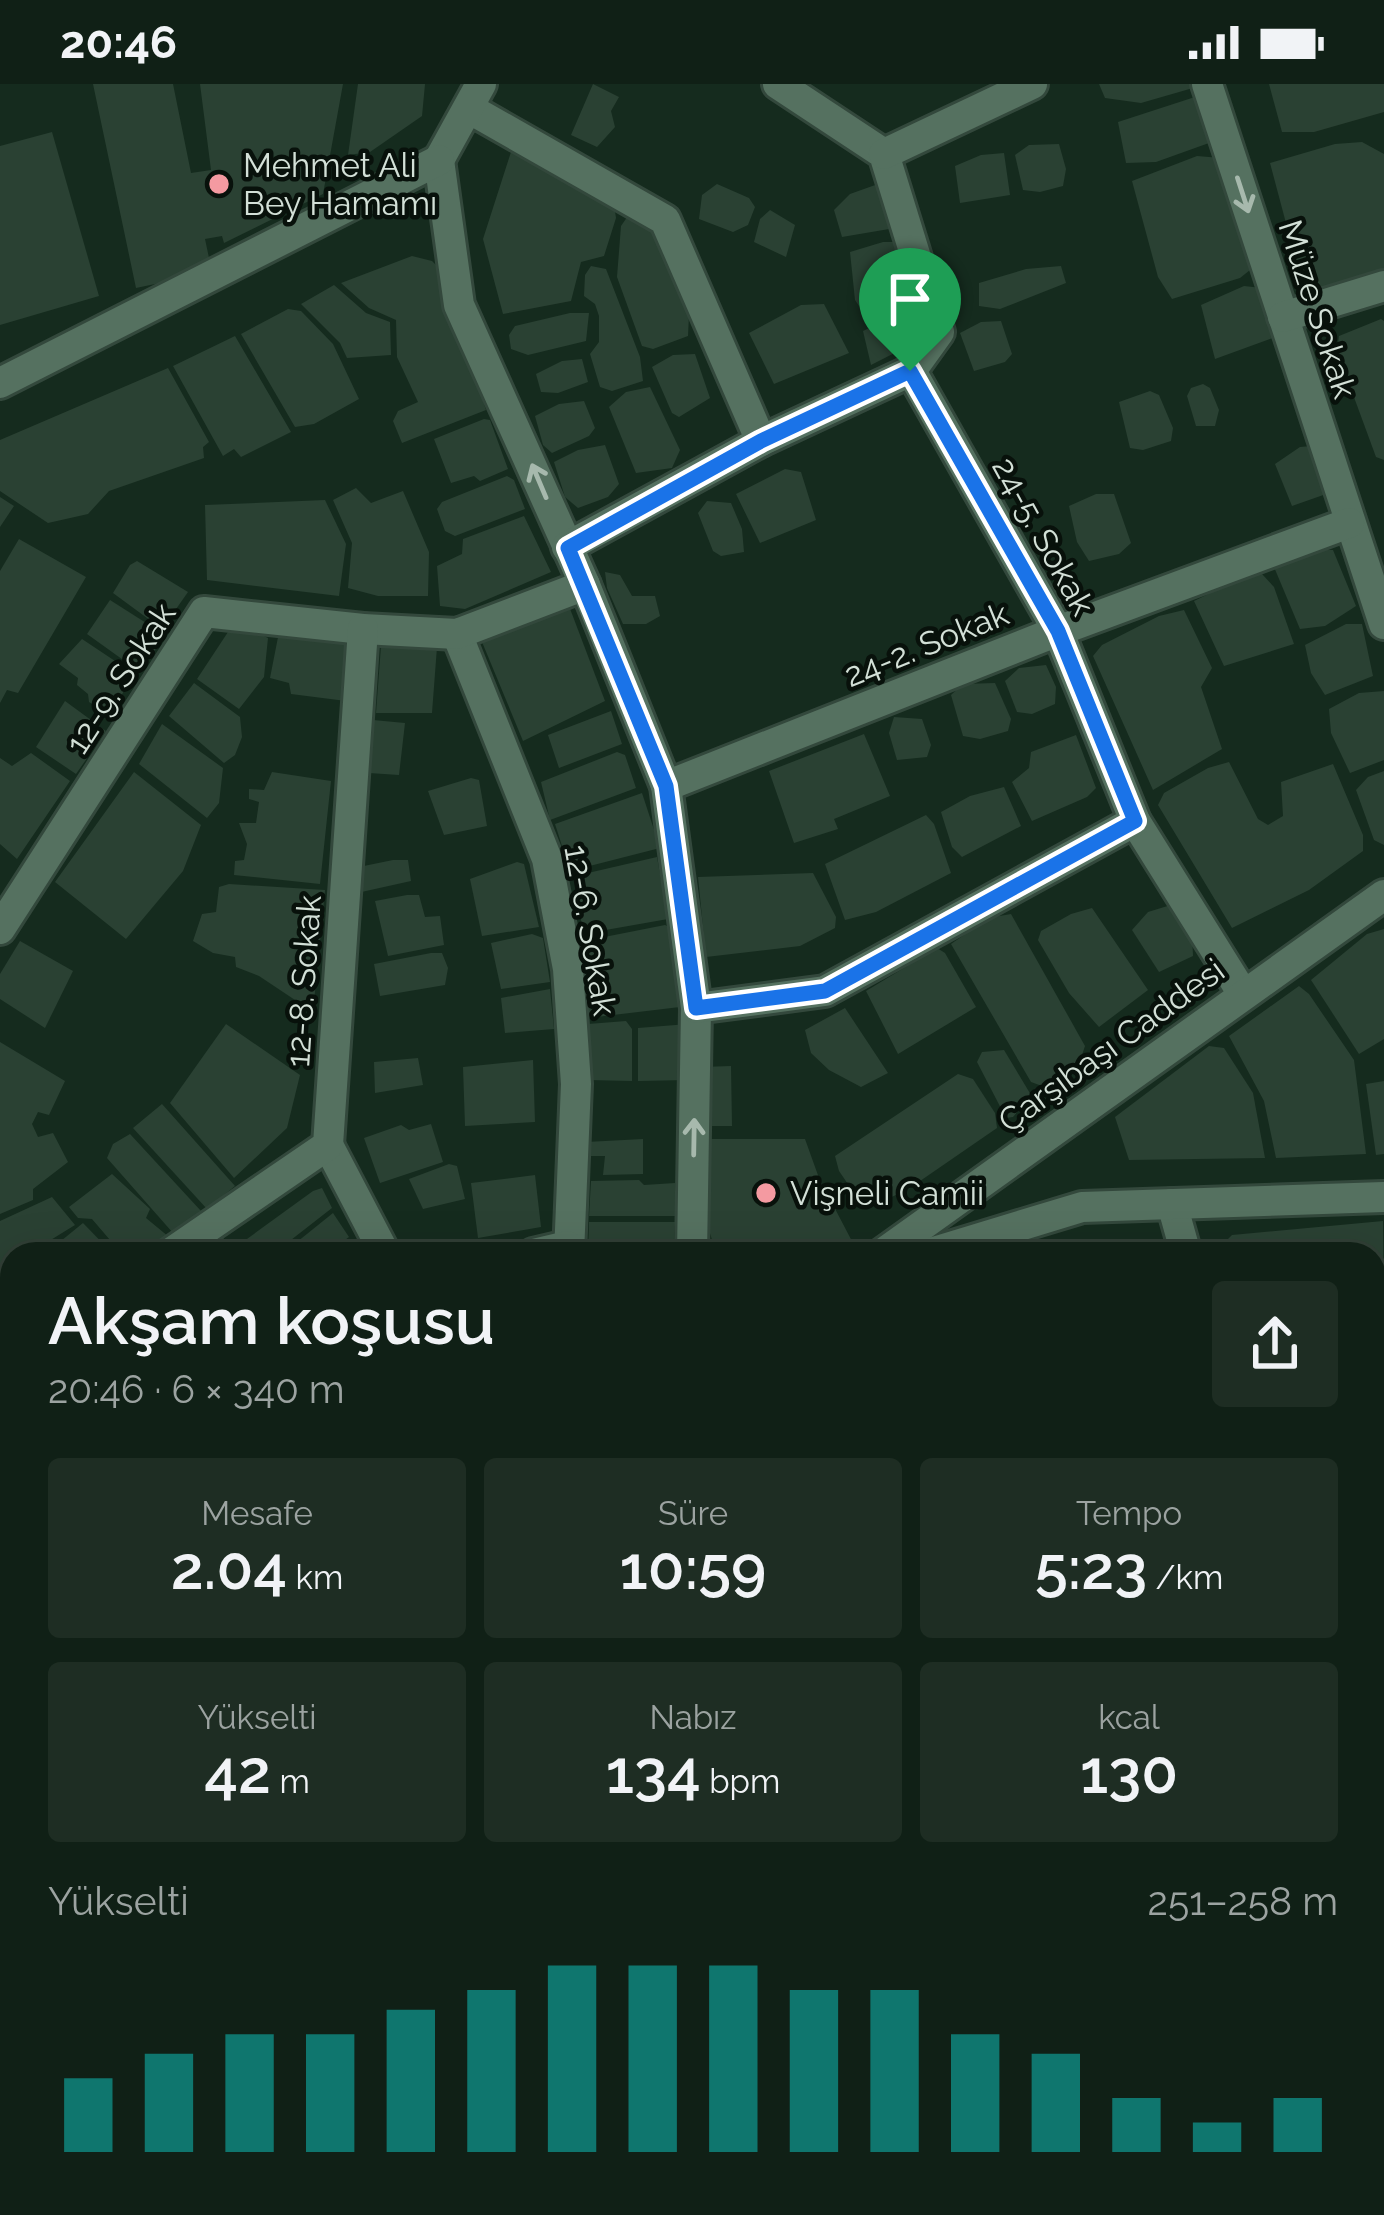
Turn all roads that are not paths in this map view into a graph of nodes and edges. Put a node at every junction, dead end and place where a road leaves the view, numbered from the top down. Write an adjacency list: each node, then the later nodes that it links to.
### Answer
1 (778, 84): 5 (street)
2 (1032, 84): 5 (street)
3 (1207, 84): 8 (street, Müze Sokak, one-way to 8)
4 (477, 91): 6 (street); 11 (street)
5 (884, 154): 9 (street)
6 (439, 160): 10 (street); 13 (street, one-way to 6)
7 (1384, 286): 8 (street)
8 (1282, 317): 12 (street, Müze Sokak)
9 (910, 371): 11 (street); 17 (street, 24-5. Sokak)
10 (0, 383)
11 (761, 441): 13 (street)
12 (1349, 523): 15 (street, Müze Sokak); 17 (street, 24-2. Sokak)
13 (568, 548): 14 (street)
14 (585, 585): 18 (street, 12-9. Sokak); 19 (street)
15 (1384, 624)
16 (363, 629): 18 (street, 12-9. Sokak); 22 (street, 12-9. Sokak); 25 (street, 12-8. Sokak)
17 (1058, 631): 19 (street, 24-2. Sokak); 20 (street, 24-5. Sokak)
18 (457, 634): 30 (street, 12-6. Sokak)
19 (666, 786): 24 (street)
20 (1135, 821): 23 (street, 24-5. Sokak); 24 (street)
21 (1384, 895): 23 (street, Çarşıbaşı Caddesi)
22 (3, 916)
23 (1243, 994): 32 (street, Çarşıbaşı Caddesi)
24 (696, 1008): 31 (street, one-way to 24)
25 (328, 1145): 28 (street); 29 (street)
26 (1384, 1197): 27 (street)
27 (1172, 1204): 33 (street); 34 (street)
28 (187, 1242)
29 (379, 1242)
30 (568, 1242)
31 (692, 1242)
32 (899, 1242)
33 (966, 1242)
34 (1183, 1242)

